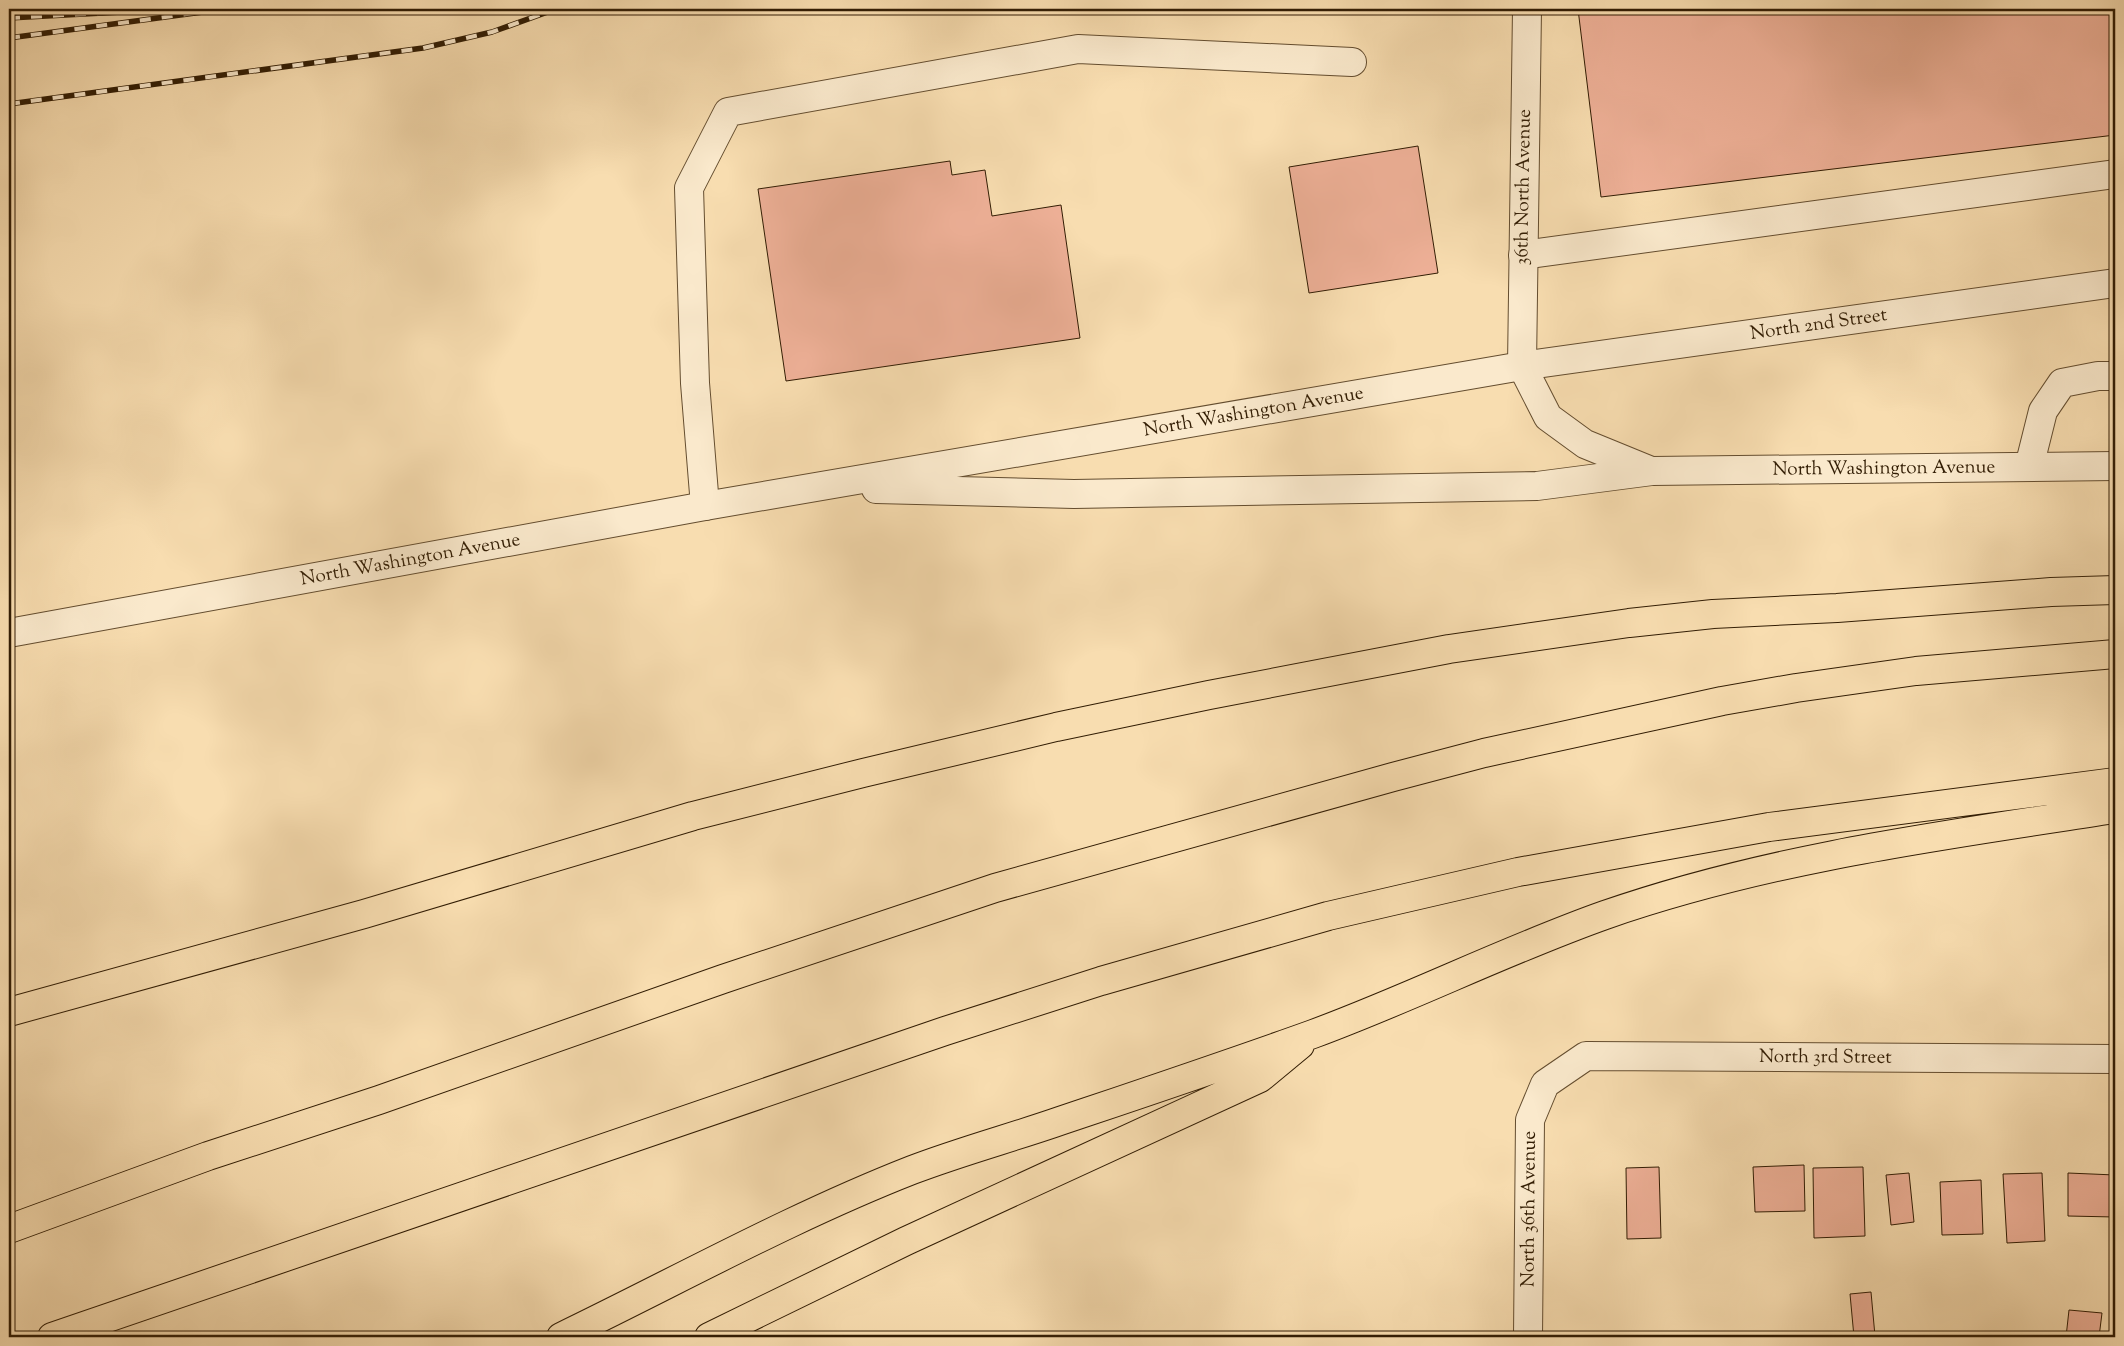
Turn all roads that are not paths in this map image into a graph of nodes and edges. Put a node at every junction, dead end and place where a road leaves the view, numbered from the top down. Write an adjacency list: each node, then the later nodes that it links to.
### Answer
1 (1527, 9): 4 (street, 36th North Avenue)
2 (1352, 62): 12 (street)
3 (2115, 174): 4 (street)
4 (1523, 255): 6 (street, 36th North Avenue)
5 (2115, 283): 6 (street, North 2nd Street)
6 (1522, 366): 10 (street, North Washington Avenue); 11 (street, North Washington Avenue)
7 (2115, 376): 9 (street)
8 (2115, 466): 9 (street, North Washington Avenue)
9 (2029, 467): 10 (street, North Washington Avenue)
10 (1652, 471): 11 (street, North Washington Avenue)
11 (812, 488): 12 (street, North Washington Avenue)
12 (705, 506): 14 (street, North Washington Avenue)
13 (2115, 590): 18 (highway)
14 (9, 633)
15 (2115, 654): 22 (highway)
16 (2115, 782): 23 (highway)
17 (2115, 809): 19 (highway)
18 (9, 1012)
19 (1316, 1033): 24 (highway); 25 (highway)
20 (2115, 1059): 21 (street, North 3rd Street)
21 (1545, 1084): 26 (street, North 36th Avenue)
22 (9, 1229)
23 (52, 1337)
24 (560, 1337)
25 (709, 1337)
26 (1528, 1337)

